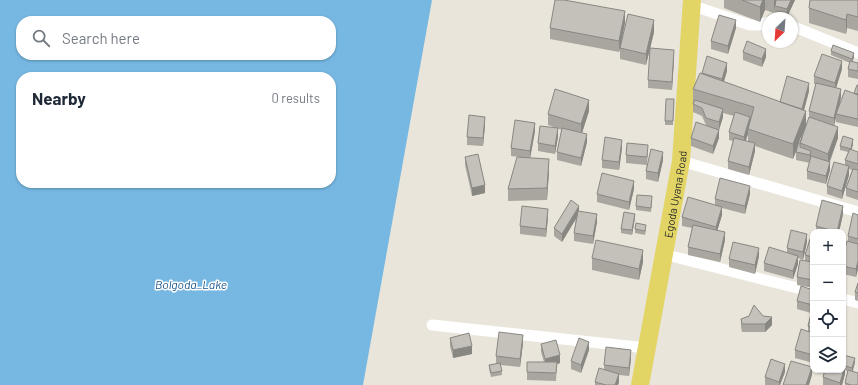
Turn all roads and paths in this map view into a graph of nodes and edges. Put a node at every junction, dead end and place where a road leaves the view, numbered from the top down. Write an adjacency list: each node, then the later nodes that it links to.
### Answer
1 (691, 2): 2 (street); 5 (main road, Egoda Uyana Road)
2 (762, 24)
3 (798, 28): 4 (street)
4 (858, 53)
5 (681, 161): 6 (street); 7 (main road, Egoda Uyana Road)
6 (858, 212)
7 (663, 254): 8 (street); 12 (main road, Egoda Uyana Road)
8 (810, 291)
9 (846, 300): 10 (street)
10 (858, 303)
11 (432, 325): 12 (street)
12 (647, 348): 13 (main road, Egoda Uyana Road)
13 (640, 385)

